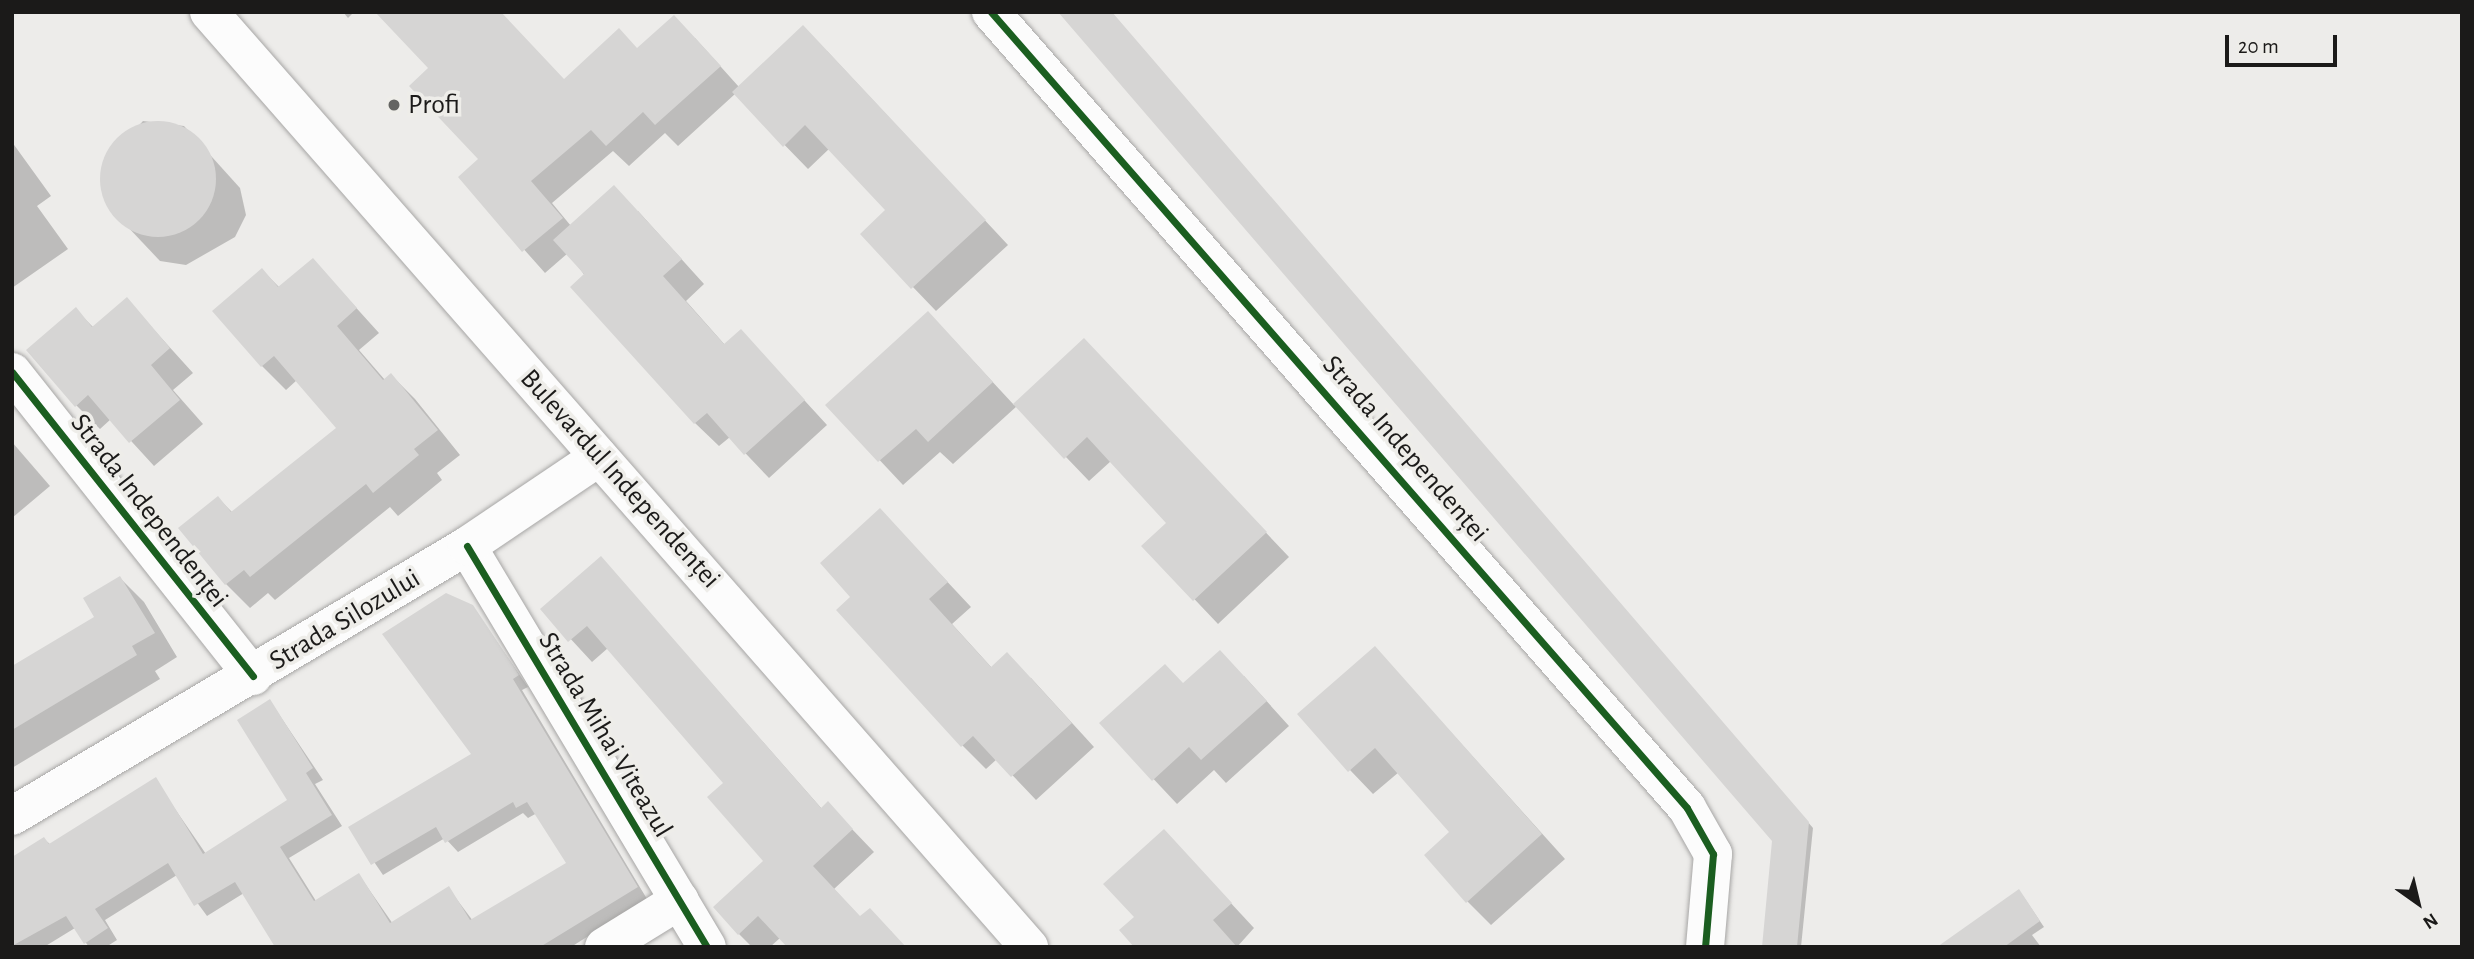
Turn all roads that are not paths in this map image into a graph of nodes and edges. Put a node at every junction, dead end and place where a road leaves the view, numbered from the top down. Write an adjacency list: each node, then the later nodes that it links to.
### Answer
1 (209, 12): 4 (street, Bulevardul Independenței)
2 (990, 12): 12 (street, Strada Independenței)
3 (12, 372): 6 (street, Strada Independenței)
4 (599, 457): 5 (street, Strada Silozului); 11 (street, Bulevardul Independenței)
5 (467, 546): 6 (street, Strada Silozului); 8 (street, Strada Mihai Viteazul)
6 (253, 676): 7 (street, Strada Silozului)
7 (12, 816)
8 (680, 900): 9 (street); 10 (street, Strada Mihai Viteazul)
9 (604, 947)
10 (707, 947)
11 (1030, 947)
12 (1705, 947)

